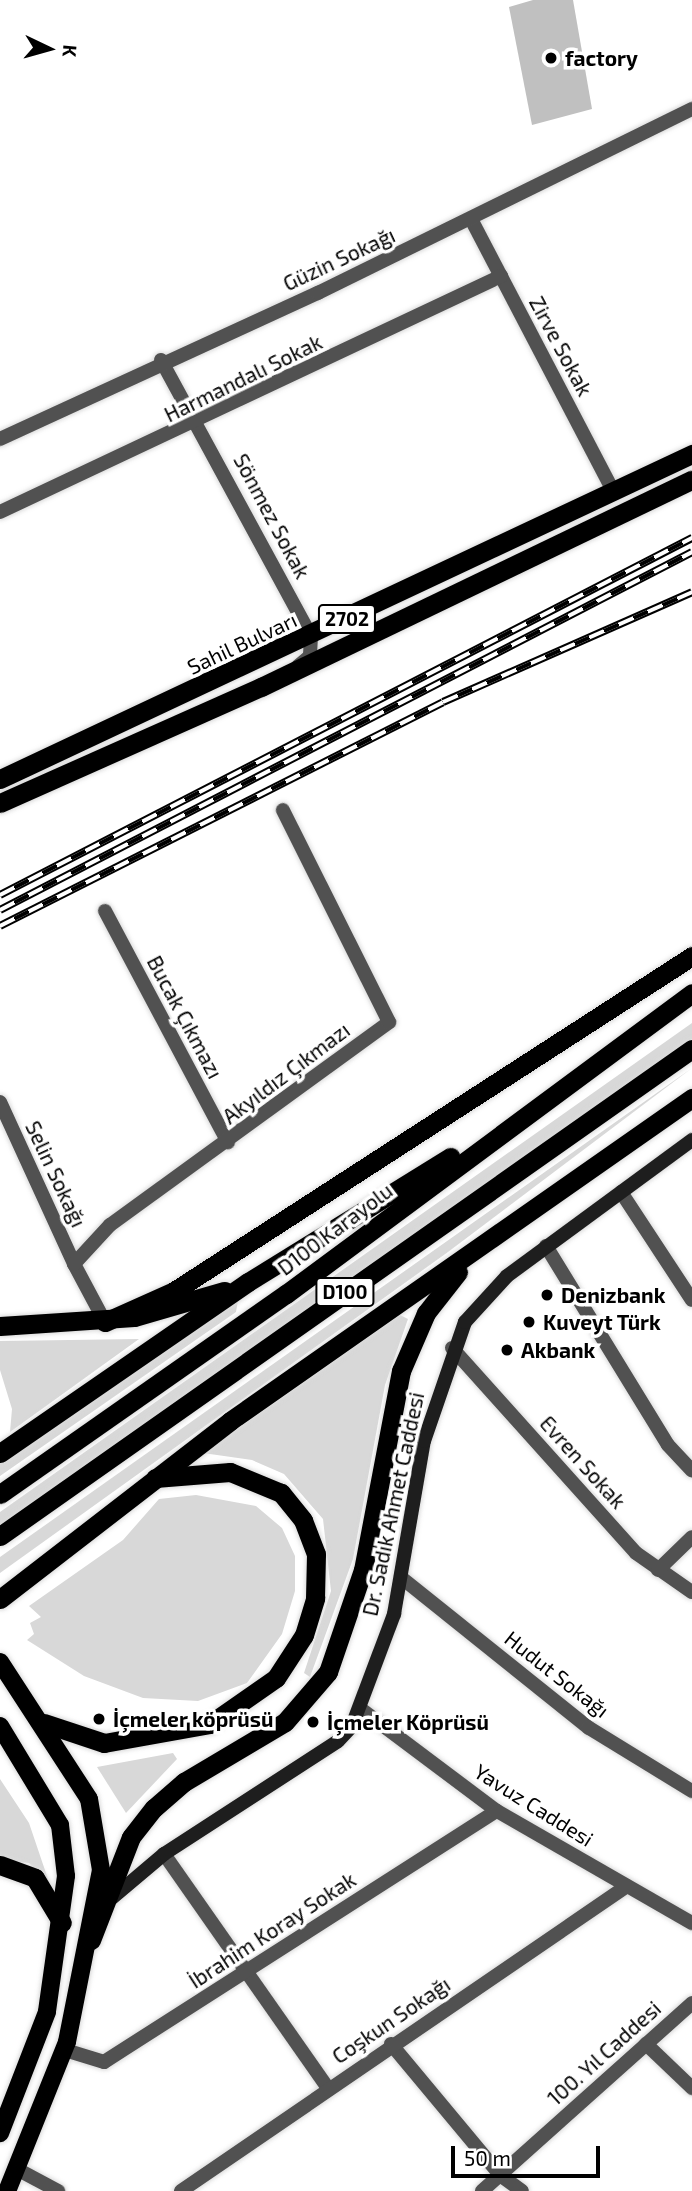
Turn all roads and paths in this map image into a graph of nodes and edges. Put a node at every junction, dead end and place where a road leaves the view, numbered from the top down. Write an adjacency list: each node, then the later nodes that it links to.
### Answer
1 (692, 109): 2 (street, Güzin Sokağı)
2 (471, 219): 3 (street, Zirve Sokak); 4 (street, Güzin Sokağı)
3 (501, 276): 5 (street, Harmandalı Sokak); 9 (street, Zirve Sokak)
4 (161, 360): 5 (street, Sönmez Sokak); 6 (street, Güzin Sokağı)
5 (198, 423): 10 (street, Harmandalı Sokak); 11 (street, Sönmez Sokak)
6 (0, 439)
7 (692, 454): 9 (highway, Sahil Bulvarı / 2702)
8 (692, 480): 12 (highway, 2702)
9 (614, 492): 11 (highway, Sahil Bulvarı / 2702)
10 (0, 512)
11 (311, 636): 12 (street); 13 (highway, Sahil Bulvarı / 2702)
12 (273, 681): 14 (highway, 2702)
13 (0, 779)
14 (0, 803)
15 (283, 810): 24 (street, Akyıldız Çıkmazı)
16 (105, 911): 24 (street, Bucak Çıkmazı)
17 (692, 956): 31 (highway)
18 (692, 993): 20 (highway, D100 Karayolu / D100)
19 (692, 1049): 38 (highway, D100)
20 (587, 1070): 29 (highway); 37 (highway, D100 Karayolu / D100)
21 (692, 1098): 27 (highway)
22 (0, 1102): 28 (street, Selin Sokağı)
23 (692, 1140): 25 (main road, Dr. Sadık Ahmet Caddesi)
24 (228, 1142): 28 (street, Akyıldız Çıkmazı)
25 (621, 1192): 26 (main road, Dr. Sadık Ahmet Caddesi); 30 (street)
26 (545, 1246): 33 (main road, Dr. Sadık Ahmet Caddesi); 35 (street)
27 (467, 1261): 36 (highway); 55 (highway)
28 (75, 1265): 31 (street)
29 (248, 1282): 31 (highway); 34 (highway)
30 (692, 1300)
31 (104, 1322): 32 (highway)
32 (0, 1326)
33 (452, 1348): 40 (street, Evren Sokak); 41 (main road, Dr. Sadık Ahmet Caddesi)
34 (0, 1453)
35 (692, 1471)
36 (151, 1479): 43 (highway); 46 (highway)
37 (0, 1494)
38 (0, 1536)
39 (692, 1537): 40 (street)
40 (658, 1570): 42 (street, Evren Sokak)
41 (403, 1579): 45 (main road, Dr. Sadık Ahmet Caddesi); 48 (street, Hudut Sokağı)
42 (692, 1592)
43 (0, 1599)
44 (1, 1664): 46 (main road)
45 (361, 1709): 49 (street, Yavuz Caddesi); 50 (main road, Dr. Sadık Ahmet Caddesi)
46 (44, 1723): 55 (main road)
47 (0, 1726): 53 (main road)
48 (692, 1791)
49 (497, 1811): 52 (street, Yavuz Caddesi); 56 (street, İbrahim Koray Sokak)
50 (164, 1854): 55 (main road, Dr. Sadık Ahmet Caddesi); 56 (street)
51 (0, 1865): 53 (highway)
52 (627, 1886): 54 (street, Yavuz Caddesi); 58 (street, Coşkun Sokağı)
53 (62, 1923): 63 (main road)
54 (692, 1923)
55 (91, 1940): 60 (main road)
56 (245, 1972): 60 (street, İbrahim Koray Sokak); 61 (street)
57 (692, 2003): 59 (street, 100. Yıl Caddesi)
58 (391, 2043): 61 (street, Coşkun Sokağı); 65 (street)
59 (646, 2044): 62 (street); 65 (street, 100. Yıl Caddesi)
60 (65, 2050): 64 (main road)
61 (328, 2088): 68 (street, Coşkun Sokağı)
62 (692, 2088)
63 (0, 2133)
64 (15, 2168): 66 (main road); 67 (street)
65 (500, 2175): 69 (street, 100. Yıl Caddesi); 70 (street)
66 (7, 2191)
67 (58, 2191)
68 (181, 2191)
69 (482, 2191)
70 (522, 2191)

